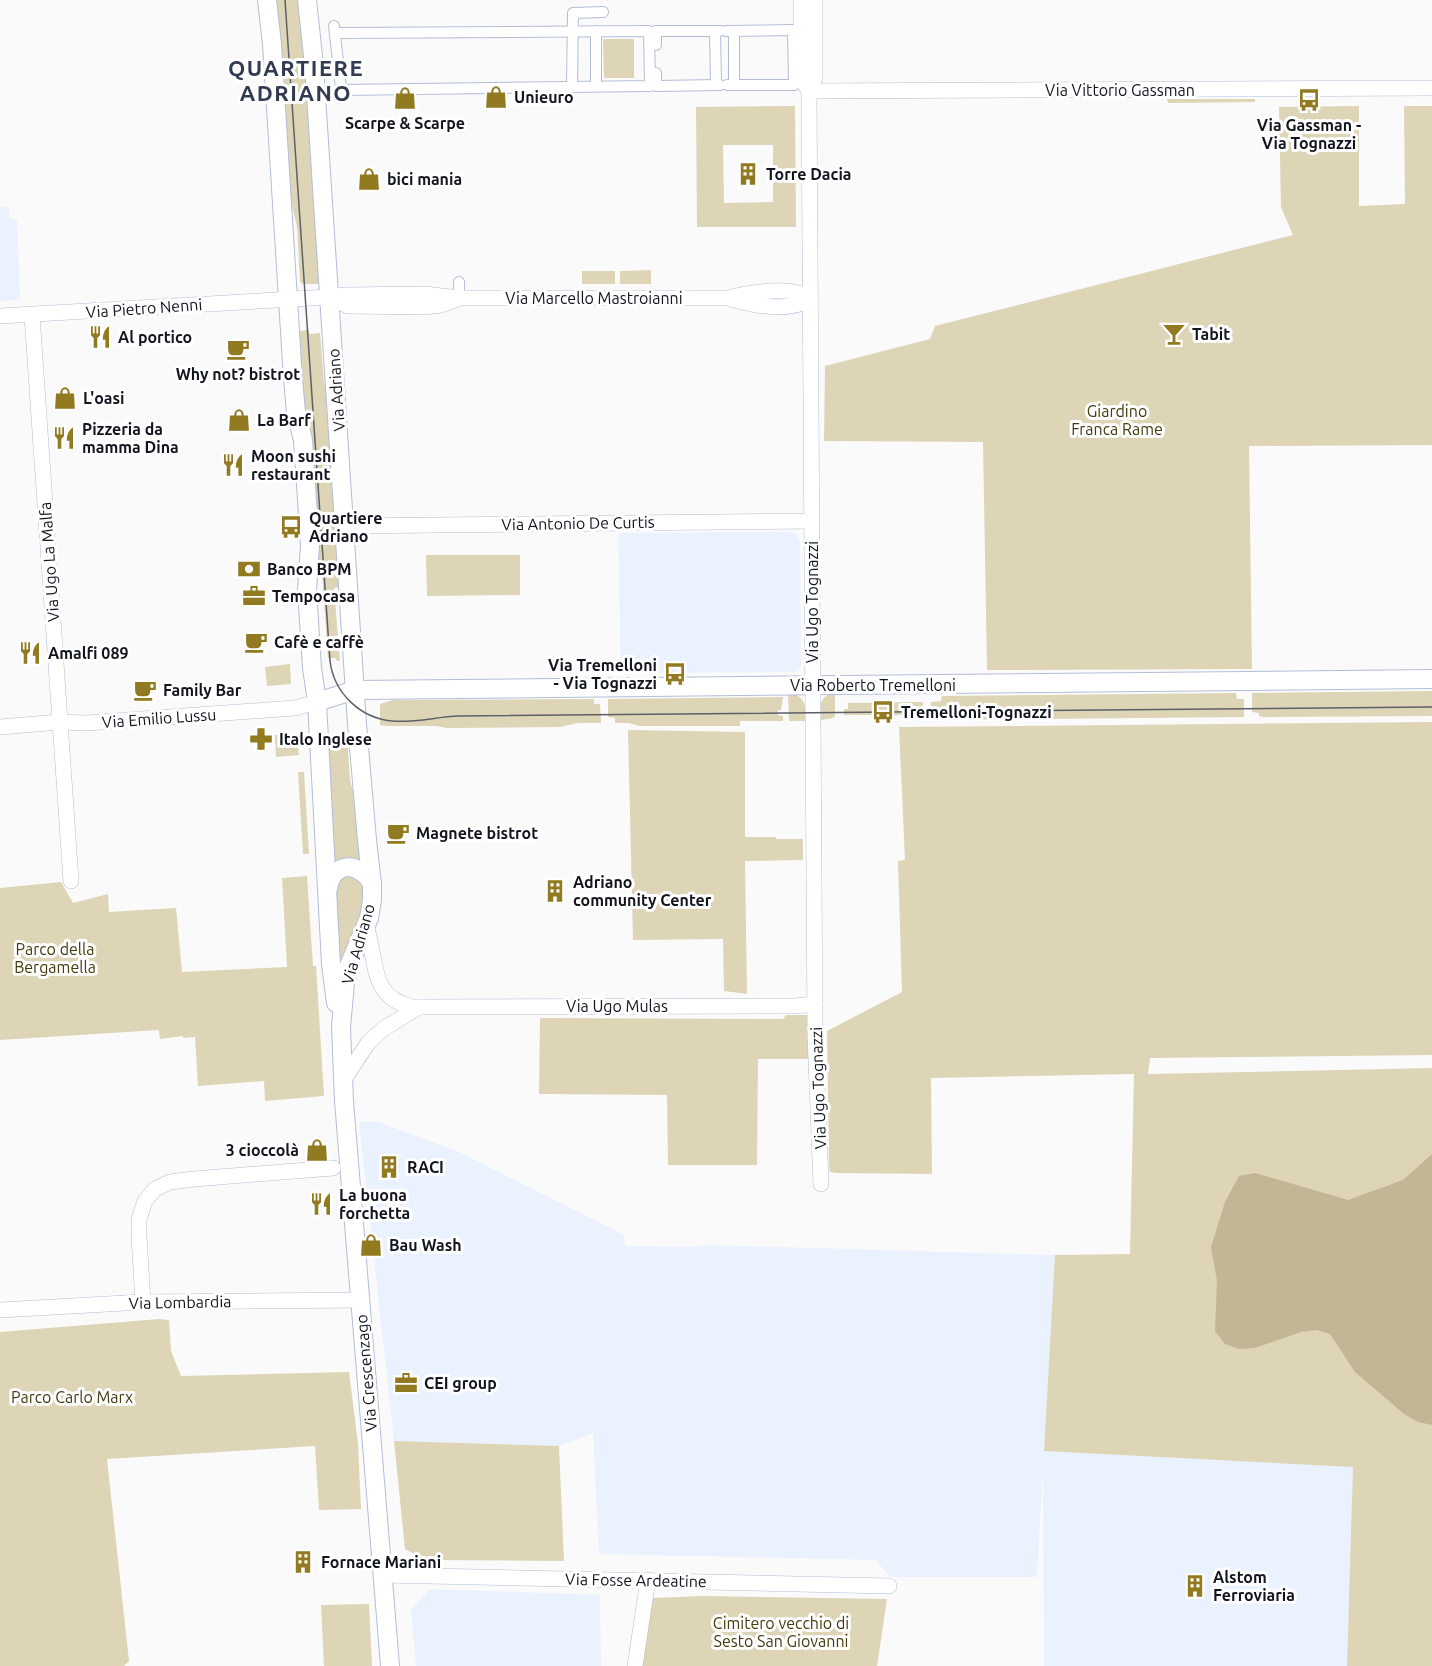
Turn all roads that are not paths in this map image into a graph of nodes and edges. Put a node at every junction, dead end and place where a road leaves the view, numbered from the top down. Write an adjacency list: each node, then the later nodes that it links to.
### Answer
1 (267, 0): 17 (street, Via Adriano)
2 (307, 0): 15 (street, Via Adriano)
3 (801, 0): 13 (street, Via Ugo Tognazzi)
4 (815, 0): 13 (street, Via Ugo Tognazzi)
5 (603, 12): 6 (street)
6 (572, 31): 7 (street); 11 (street); 11 (street)
7 (596, 31): 10 (street); 10 (street)
8 (724, 31): 9 (street); 9 (street); 9 (street); 9 (street)
9 (724, 85)
10 (596, 86): 11 (street)
11 (572, 87)
12 (1432, 88): 13 (street, Via Vittorio Gassman)
13 (809, 91): 18 (street, Via Ugo Tognazzi)
14 (459, 282): 16 (street)
15 (329, 297): 16 (street, Via Marcello Mastroianni); 17 (street, Via Marcello Mastroianni); 22 (street, Via Adriano)
16 (459, 298): 18 (street, Via Marcello Mastroianni)
17 (288, 299): 19 (street, Via Pietro Nenni); 26 (street, Via Adriano)
18 (809, 299): 21 (street, Via Ugo Tognazzi)
19 (32, 315): 20 (street, Via Pietro Nenni); 27 (street, Via Ugo La Malfa)
20 (0, 316)
21 (812, 521): 22 (street, Via Antonio De Curtis); 24 (street, Via Ugo Tognazzi)
22 (344, 525): 25 (street, Via Adriano)
23 (1432, 679): 24 (street, Via Roberto Tremelloni)
24 (813, 686): 25 (street, Via Roberto Tremelloni); 33 (street, Via Ugo Tognazzi)
25 (355, 690): 26 (street, Via Roberto Tremelloni); 30 (street, Via Adriano)
26 (317, 702): 27 (street, Via Emilio Lussu); 31 (street, Via Adriano)
27 (59, 722): 28 (street, Via Emilio Lussu); 29 (street, Via Ugo La Malfa)
28 (0, 727)
29 (72, 881)
30 (372, 884): 31 (street); 32 (street, Via Adriano)
31 (327, 893): 35 (street, Via Adriano)
32 (366, 926): 34 (street, Via Ugo Mulas); 35 (street, Via Adriano)
33 (815, 1004): 34 (street, Via Ugo Mulas); 38 (street, Via Ugo Tognazzi)
34 (419, 1007): 36 (street)
35 (341, 1027): 36 (street, Via Adriano)
36 (344, 1081): 39 (street, Via Crescenzago)
37 (333, 1168): 40 (street)
38 (821, 1184)
39 (360, 1300): 40 (street, Via Lombardia); 42 (street, Via Crescenzago)
40 (143, 1302): 41 (street, Via Lombardia)
41 (0, 1310)
42 (383, 1575): 43 (street, Via Fosse Ardeatine); 45 (street, Via Crescenzago)
43 (648, 1580): 44 (street, Via Fosse Ardeatine); 46 (street)
44 (889, 1586)
45 (390, 1666)
46 (635, 1666)

